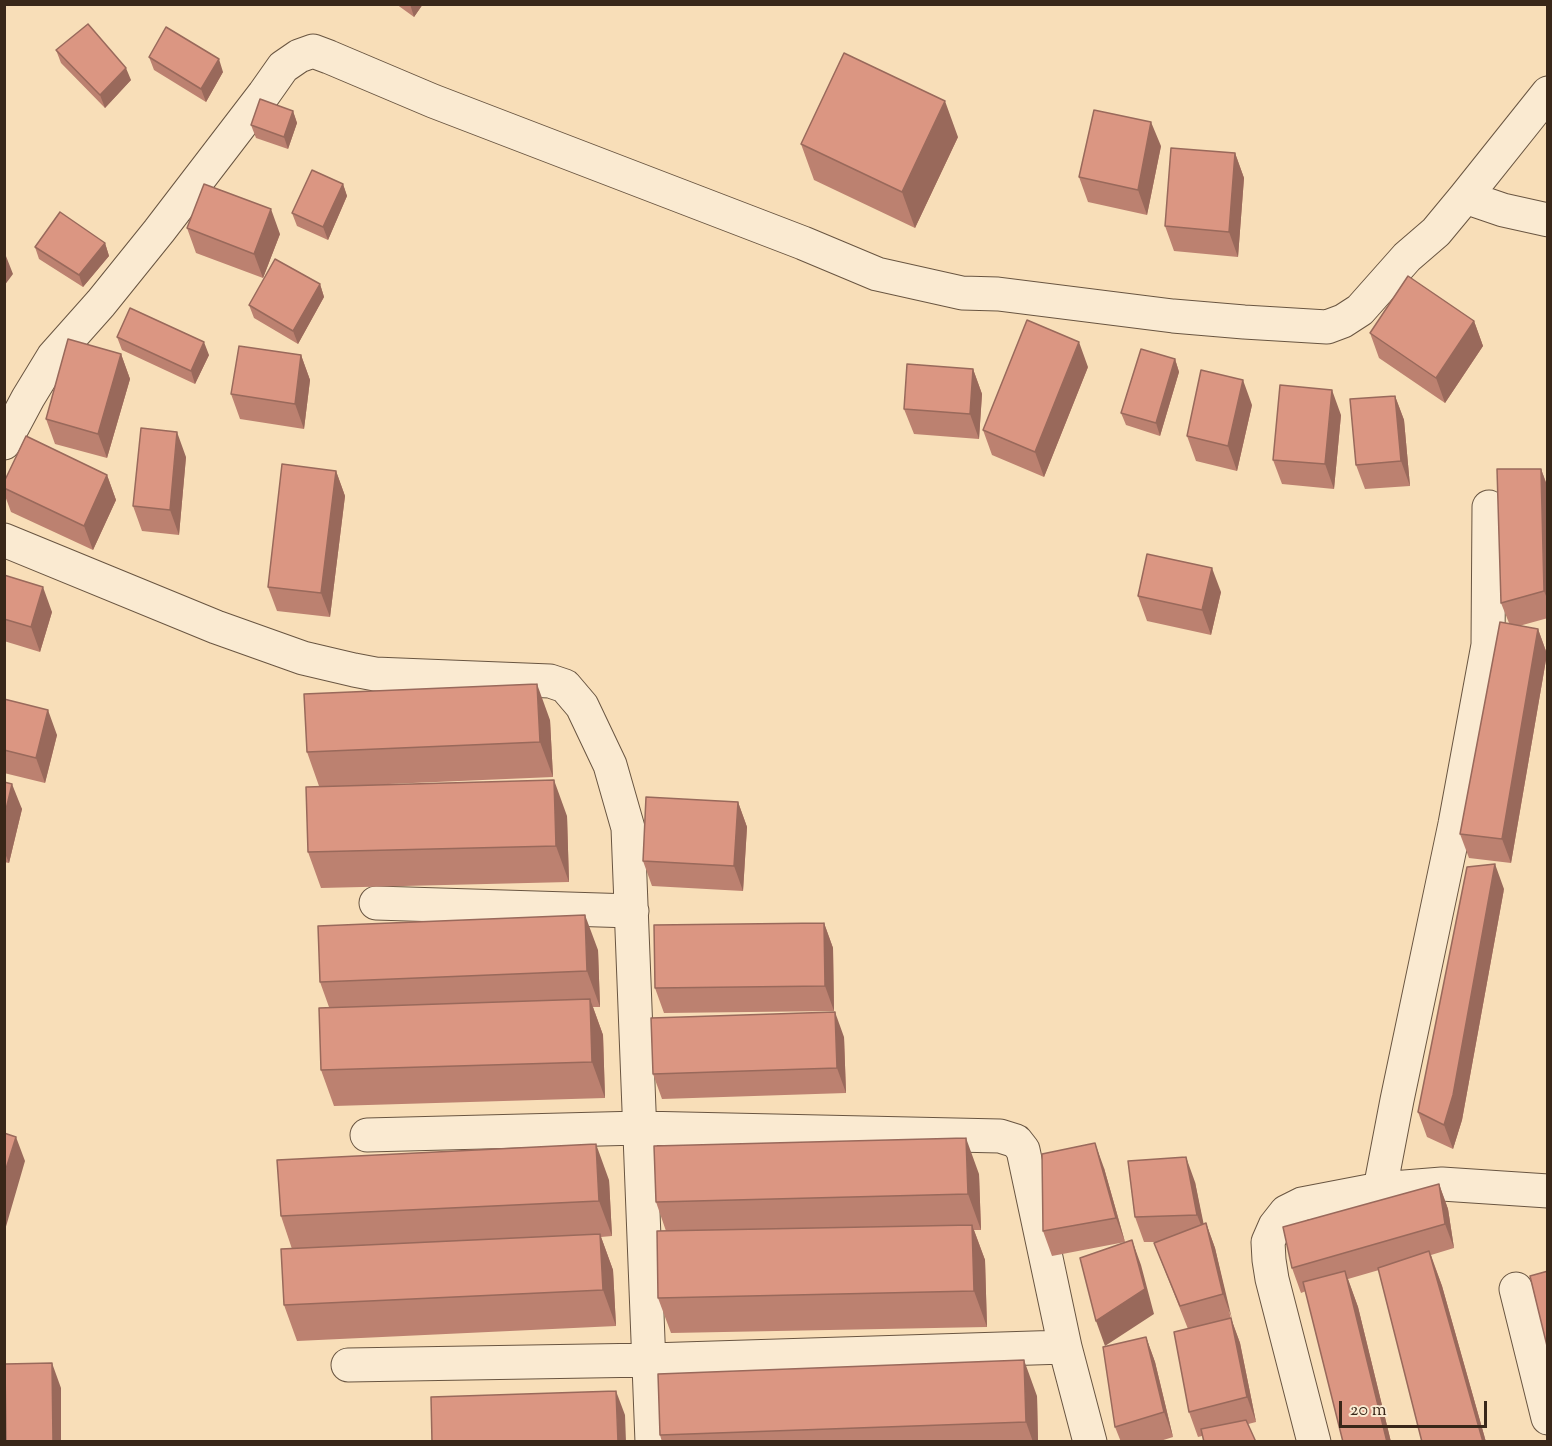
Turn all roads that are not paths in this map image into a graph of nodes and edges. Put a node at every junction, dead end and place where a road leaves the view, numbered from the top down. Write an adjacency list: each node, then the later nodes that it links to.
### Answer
1 (1548, 93): 2 (street)
2 (1465, 197): 3 (street); 4 (street)
3 (1548, 220)
4 (4, 443)
5 (1489, 507): 11 (street)
6 (4, 540): 8 (street)
7 (376, 903): 8 (street)
8 (632, 911): 9 (street)
9 (640, 1128): 10 (street); 14 (street); 15 (street)
10 (367, 1135)
11 (1380, 1189): 12 (street); 20 (street)
12 (1548, 1191)
13 (1516, 1289): 17 (street)
14 (1065, 1347): 15 (street); 19 (street)
15 (650, 1360): 16 (street); 18 (street)
16 (348, 1365)
17 (1548, 1418)
18 (652, 1442)
19 (1090, 1442)
20 (1314, 1442)

